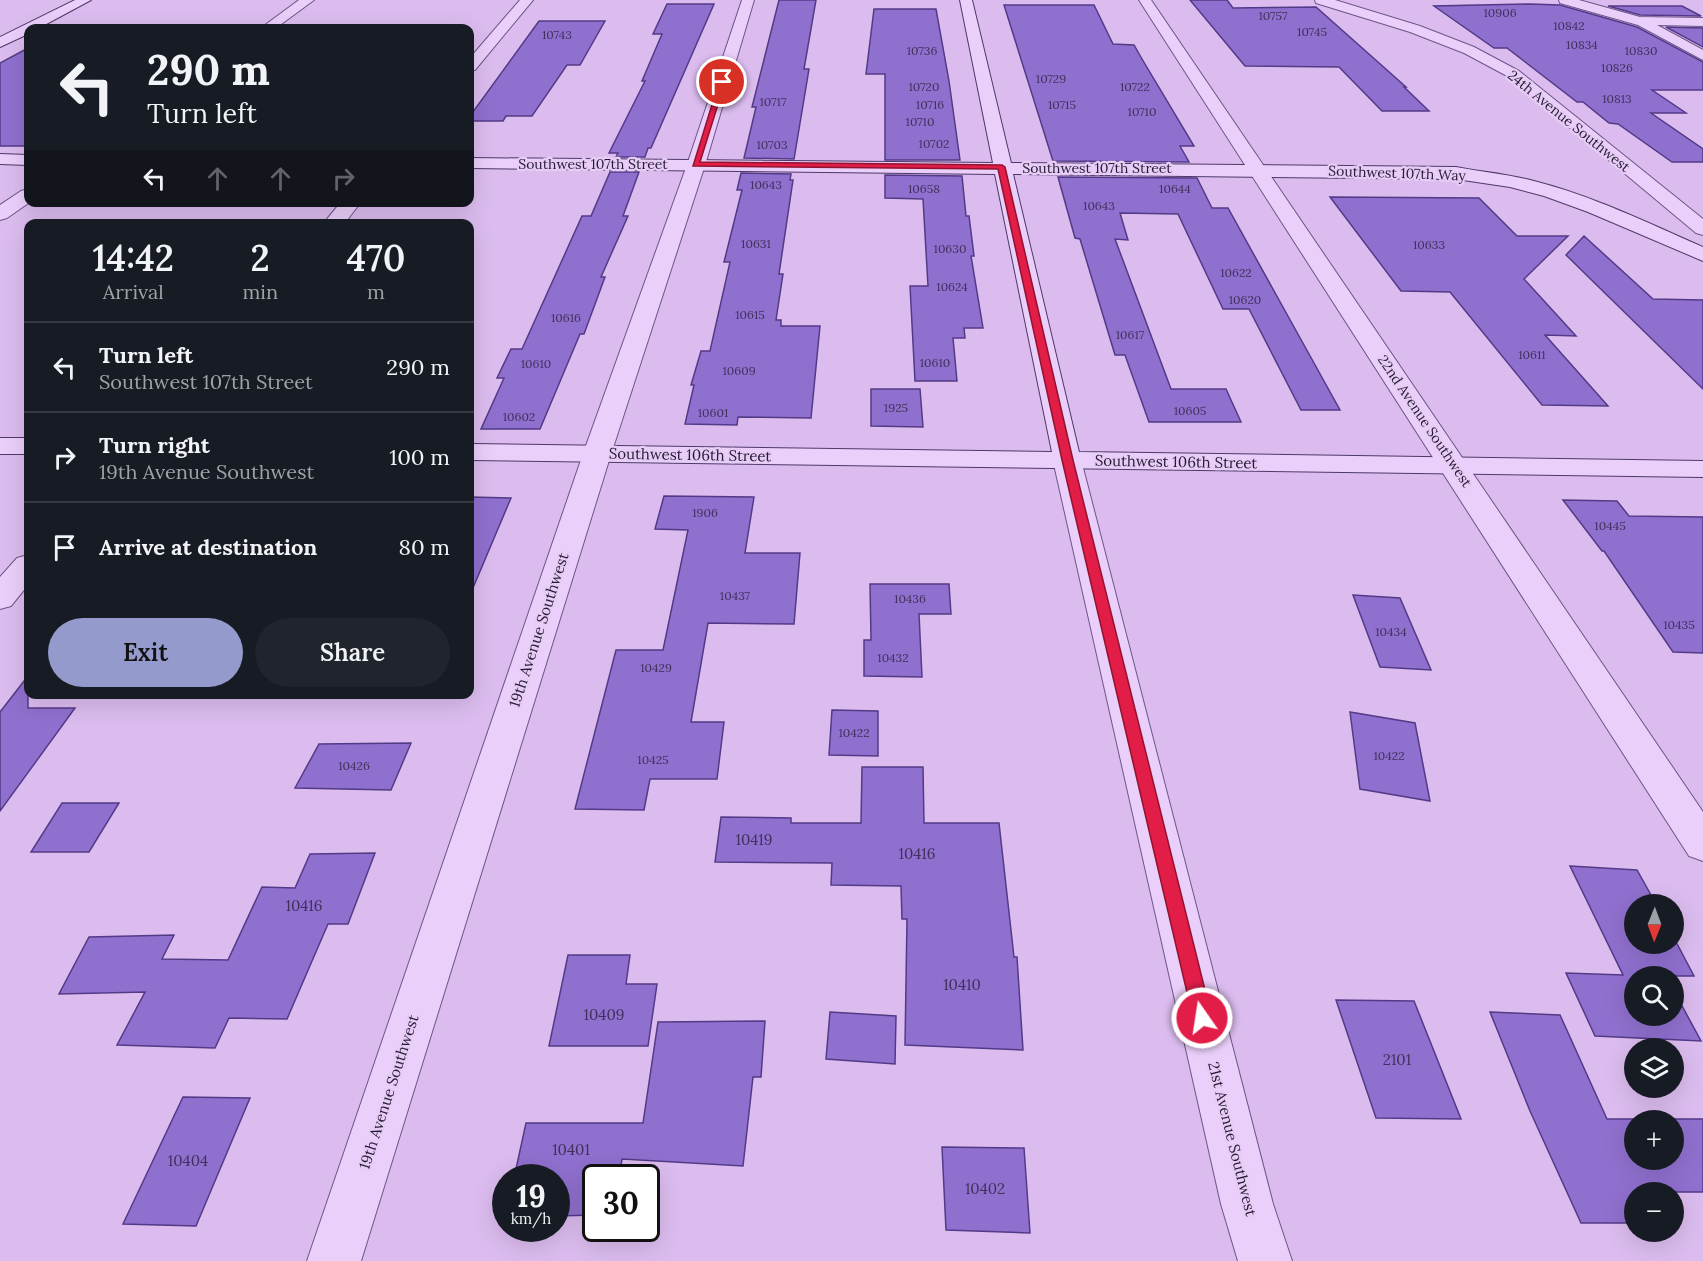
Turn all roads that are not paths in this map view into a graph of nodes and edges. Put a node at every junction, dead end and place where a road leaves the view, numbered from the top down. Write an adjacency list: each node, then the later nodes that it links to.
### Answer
1 (84, 0): 12 (street)
2 (309, 0): 13 (street)
3 (527, 0): 17 (street)
4 (748, 0): 21 (street, 19th Avenue Southwest)
5 (966, 0): 22 (street, 21st Avenue Southwest)
6 (1145, 0): 23 (street, 22nd Avenue Southwest)
7 (1321, 0): 28 (street, 24th Avenue Southwest)
8 (1565, 0): 10 (street)
9 (1600, 0): 10 (street)
10 (1639, 21): 11 (street); 16 (street)
11 (1703, 22)
12 (37, 24)
13 (274, 24)
14 (24, 31): 15 (street)
15 (0, 43)
16 (1703, 56)
17 (474, 62)
18 (0, 159): 19 (street)
19 (24, 160)
20 (474, 163): 21 (street, Southwest 107th Street)
21 (696, 165): 22 (street, Southwest 107th Street); 33 (street, 19th Avenue Southwest)
22 (1002, 167): 23 (street, Southwest 107th Street); 34 (street, 21st Avenue Southwest)
23 (1256, 169): 29 (street, Southwest 107th Way); 35 (street, 22nd Avenue Southwest)
24 (24, 198): 26 (street)
25 (348, 207): 27 (street)
26 (0, 214)
27 (337, 219)
28 (1703, 229)
29 (1703, 255)
30 (0, 446): 31 (street)
31 (24, 446)
32 (474, 452): 33 (street, Southwest 106th Street)
33 (597, 453): 34 (street, Southwest 106th Street); 40 (street, 19th Avenue Southwest)
34 (1067, 460): 35 (street, Southwest 106th Street); 41 (street, 21st Avenue Southwest)
35 (1455, 465): 36 (street, Southwest 106th Street); 39 (street, 22nd Avenue Southwest)
36 (1703, 468)
37 (24, 571): 38 (street)
38 (0, 598)
39 (1703, 844)
40 (334, 1261)
41 (1265, 1261)

